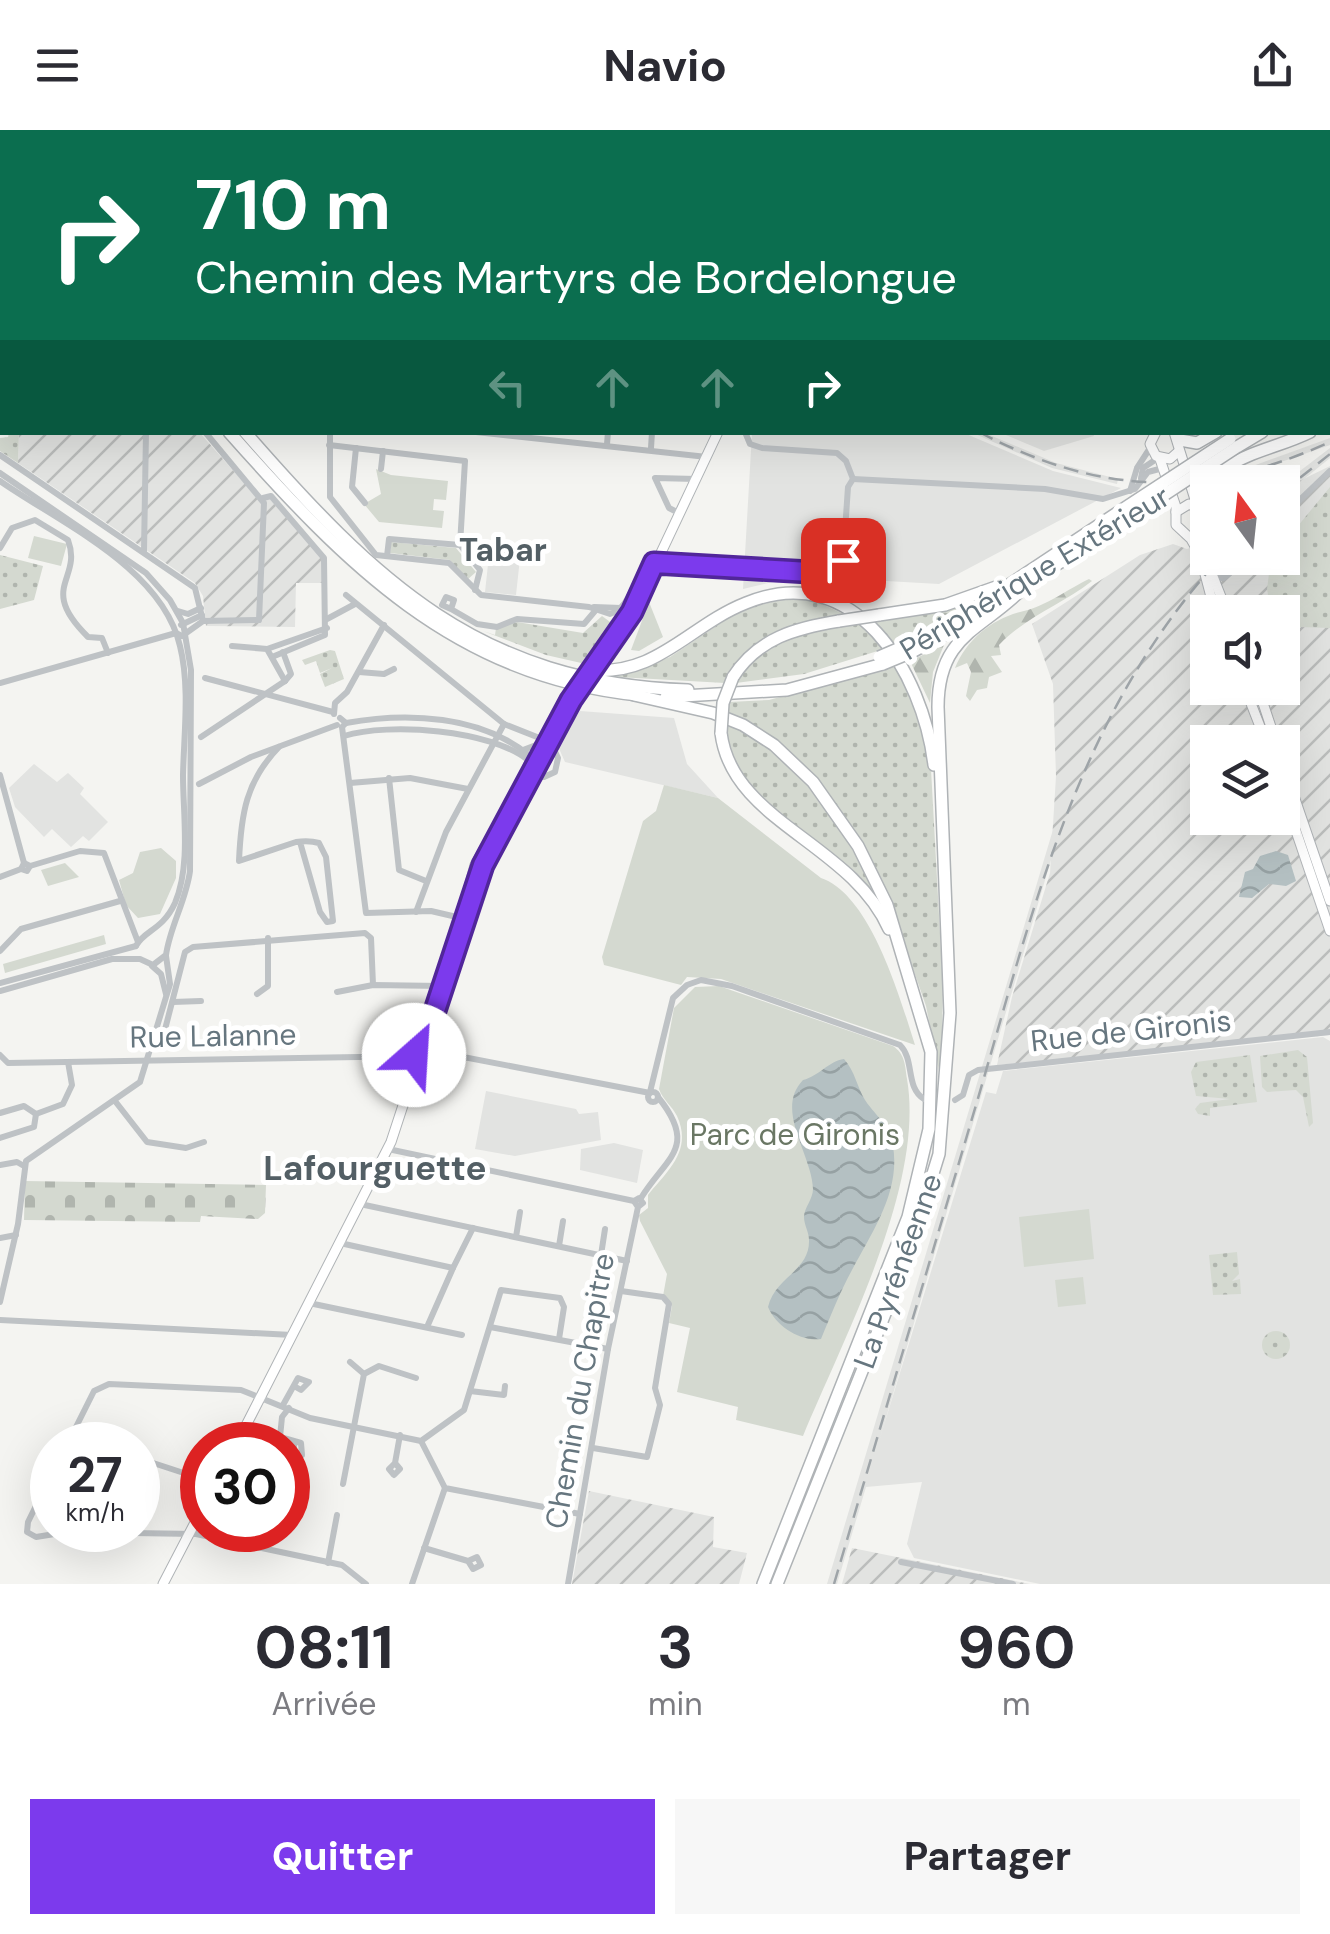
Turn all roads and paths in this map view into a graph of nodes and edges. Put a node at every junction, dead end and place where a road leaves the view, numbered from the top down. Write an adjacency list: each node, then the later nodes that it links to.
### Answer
1 (146, 435): 46 (street)
2 (208, 435): 35 (street)
3 (232, 435): 82 (highway, Périphérique Extérieur)
4 (248, 435): 74 (highway)
5 (330, 435): 18 (street)
6 (523, 435): 14 (street)
7 (608, 435): 17 (street)
8 (652, 435): 20 (street)
9 (717, 435): 24 (main road)
10 (746, 435): 31 (street)
11 (1155, 435): 21 (main road)
12 (1211, 435): 16 (highway)
13 (1303, 435): 26 (highway)
14 (565, 436): 17 (street)
15 (1236, 440): 41 (highway, bridge)
16 (1178, 441): 25 (main road); 30 (main road)
17 (607, 444): 20 (street)
18 (329, 446): 19 (street); 47 (street)
19 (356, 448): 22 (street); 37 (street)
20 (651, 448): 24 (street)
21 (1150, 448): 25 (main road); 34 (street)
22 (383, 451): 27 (street); 44 (street)
23 (0, 455): 46 (street)
24 (708, 458): 32 (main road)
25 (1160, 462): 34 (street); 39 (main road)
26 (1232, 465)
27 (381, 470)
28 (1330, 471): 36 (street)
29 (0, 473): 61 (street)
30 (1190, 478)
31 (854, 479): 34 (street); 48 (street)
32 (697, 480): 40 (main road); 40 (street)
33 (0, 481): 66 (street)
34 (1129, 492)
35 (262, 498): 62 (street); 64 (street)
36 (1300, 500)
37 (365, 503)
38 (1190, 506): 39 (main road)
39 (1176, 512): 43 (main road)
40 (679, 513): 48 (main road)
41 (1120, 518): 49 (highway); 53 (highway, Périphérique Extérieur)
42 (1190, 533): 43 (main road)
43 (1187, 534): 56 (main road)
44 (460, 546): 47 (street); 54 (street)
45 (0, 548): 72 (street)
46 (144, 552): 62 (street)
47 (387, 556): 54 (street)
48 (654, 563): 60 (street); 83 (main road, bridge)
49 (1041, 565): 69 (highway); 122 (highway, bridge)
50 (1212, 575): 52 (main road)
51 (1228, 575): 52 (street)
52 (1213, 578): 57 (main road)
53 (1027, 584): 69 (highway, Périphérique Extérieur); 104 (highway)
54 (475, 590): 60 (street)
55 (346, 595): 58 (street)
56 (1211, 595)
57 (1220, 595)
58 (355, 604): 64 (street); 65 (street)
59 (451, 609): 60 (street)
60 (592, 609)
61 (177, 610): 62 (street); 63 (street)
62 (202, 615): 63 (street); 67 (street)
63 (183, 623): 66 (street); 67 (street)
64 (327, 624): 70 (street); 71 (street)
65 (384, 626): 77 (street); 87 (street)
66 (176, 633): 67 (street); 72 (street); 117 (street)
67 (187, 633): 119 (street)
68 (232, 646): 70 (street)
69 (909, 648): 75 (highway, bridge)
70 (267, 649): 73 (street)
71 (282, 652): 73 (street); 79 (street)
72 (108, 653): 80 (street)
73 (272, 657): 79 (street)
74 (524, 659): 75 (highway); 104 (highway)
75 (881, 660): 82 (highway, Périphérique Extérieur)
76 (394, 669): 77 (street)
77 (359, 672): 84 (street)
78 (205, 678): 81 (street)
79 (284, 681): 81 (street)
80 (0, 683)
81 (264, 692): 85 (street); 89 (street)
82 (634, 695): 122 (highway)
83 (571, 700): 90 (main road); 96 (main road)
84 (335, 703): 85 (street); 86 (street)
85 (321, 706): 86 (street)
86 (341, 723): 88 (street); 91 (street); 92 (street); 99 (street)
87 (504, 724): 88 (street); 90 (street)
88 (498, 734): 91 (street); 93 (street)
89 (201, 738)
90 (544, 741): 93 (street); 96 (main road); 96 (street)
91 (492, 745): 101 (street); 102 (street)
92 (280, 747): 94 (street); 95 (street)
93 (522, 750): 96 (street)
94 (251, 757): 95 (street); 100 (street)
95 (260, 766): 106 (street)
96 (531, 769): 102 (main road); 115 (main road)
97 (0, 775): 107 (street)
98 (389, 778): 99 (street); 101 (street); 109 (street)
99 (350, 783): 112 (street)
100 (199, 784)
101 (468, 789): 109 (street)
102 (516, 791): 115 (main road)
103 (1300, 814): 111 (main road)
104 (942, 824): 207 (highway, La Pyrénéenne)
105 (1297, 835): 116 (main road)
106 (300, 842): 106 (street)
107 (25, 866): 108 (street); 110 (street)
108 (0, 878)
109 (426, 880): 112 (street)
110 (120, 901): 114 (street); 121 (street)
111 (1330, 902)
112 (416, 912): 113 (street)
113 (444, 913): 115 (street); 115 (street)
114 (128, 919): 117 (street); 120 (street)
115 (461, 924): 127 (main road)
116 (1330, 931)
117 (152, 933): 119 (street); 120 (street)
118 (268, 938): 128 (street); 131 (street); 134 (street)
119 (166, 943): 123 (street)
120 (137, 944): 124 (street); 126 (street)
121 (0, 951)
122 (902, 953): 206 (highway, La Pyrénéenne)
123 (166, 955): 125 (street); 132 (street)
124 (140, 959): 125 (street); 129 (street)
125 (149, 964): 132 (street)
126 (0, 982)
127 (444, 982): 128 (street); 137 (main road)
128 (372, 985): 130 (street)
129 (0, 990)
130 (337, 992)
131 (257, 994)
132 (166, 995): 136 (street)
133 (201, 1001): 134 (street)
134 (173, 1002): 136 (street)
135 (1330, 1032): 143 (street, Rue de Gironis)
136 (154, 1042): 139 (street)
137 (421, 1052): 139 (street, Rue Lalanne); 141 (street); 149 (main road)
138 (0, 1055): 140 (street, Rue Lalanne)
139 (150, 1059): 140 (street, Rue Lalanne); 144 (street)
140 (68, 1062): 146 (street)
141 (653, 1096): 142 (street); 152 (street, Chemin du Chapitre)
142 (924, 1098)
143 (955, 1100)
144 (115, 1101): 148 (street); 151 (street)
145 (0, 1112): 146 (street)
146 (36, 1114): 147 (street)
147 (0, 1138)
148 (204, 1142)
149 (388, 1150): 152 (street); 153 (main road)
150 (0, 1165): 151 (street)
151 (24, 1166): 158 (street)
152 (639, 1200): 164 (street, Chemin du Chapitre)
153 (360, 1204): 156 (street); 161 (main road)
154 (520, 1212): 159 (street)
155 (563, 1221): 162 (street)
156 (473, 1228): 159 (street); 165 (street)
157 (605, 1229): 163 (street)
158 (16, 1235): 160 (street); 167 (street)
159 (516, 1237): 162 (street)
160 (0, 1238)
161 (340, 1243): 165 (street); 168 (main road)
162 (558, 1246): 163 (street)
163 (601, 1255): 164 (street)
164 (627, 1261): 166 (street, Chemin du Chapitre)
165 (453, 1268): 171 (street)
166 (621, 1291): 175 (street, Chemin du Chapitre); 190 (street)
167 (1, 1299)
168 (310, 1303): 171 (street); 173 (main road)
169 (0, 1323): 173 (street)
170 (490, 1327): 174 (street); 174 (street); 181 (street)
171 (427, 1328): 172 (street)
172 (462, 1335)
173 (292, 1336): 182 (main road)
174 (559, 1339): 175 (street)
175 (608, 1349): 190 (street, Chemin du Chapitre)
176 (350, 1362): 177 (street)
177 (364, 1374): 178 (street); 187 (street)
178 (416, 1378)
179 (294, 1386): 183 (street)
180 (506, 1386): 181 (street)
181 (470, 1391): 189 (street)
182 (261, 1396): 183 (street); 184 (street); 185 (main road)
183 (286, 1407): 186 (street); 187 (street)
184 (79, 1422)
185 (248, 1422)
186 (282, 1422)
187 (354, 1426): 188 (street); 192 (street)
188 (400, 1435): 189 (street); 191 (street)
189 (421, 1441): 193 (street)
190 (593, 1448): 194 (street, Chemin du Chapitre)
191 (395, 1463)
192 (343, 1484)
193 (445, 1488): 194 (street); 196 (street)
194 (580, 1514): 205 (street, Chemin du Chapitre)
195 (337, 1515): 201 (street)
196 (424, 1548): 199 (street); 204 (street)
197 (180, 1552): 202 (main road)
198 (263, 1552): 201 (street)
199 (468, 1561)
200 (902, 1562): 208 (street)
201 (328, 1563): 203 (street)
202 (163, 1584)
203 (366, 1584)
204 (412, 1584)
205 (568, 1584)
206 (764, 1584)
207 (778, 1584)
208 (1013, 1584)

